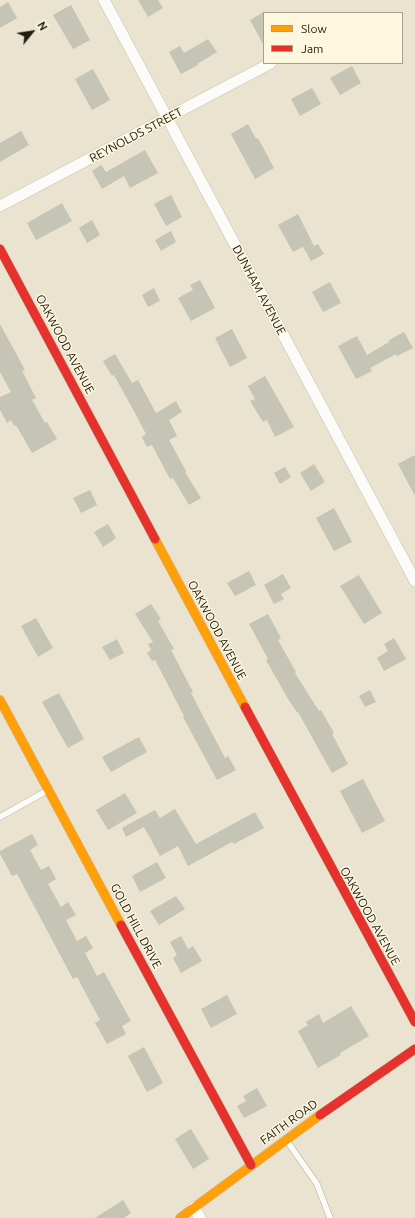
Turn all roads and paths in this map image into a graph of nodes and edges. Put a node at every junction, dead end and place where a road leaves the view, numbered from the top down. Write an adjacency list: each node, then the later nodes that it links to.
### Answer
1 (104, 0): 3 (street, DUNHAM AVENUE)
2 (269, 64): 3 (street, REYNOLDS STREET)
3 (167, 118): 4 (street, REYNOLDS STREET); 6 (street, DUNHAM AVENUE)
4 (0, 206)
5 (0, 249): 10 (street, OAKWOOD AVENUE)
6 (415, 581)
7 (0, 700): 8 (street, GOLD HILL DRIVE)
8 (49, 790): 9 (lane); 13 (street, GOLD HILL DRIVE)
9 (0, 817)
10 (415, 1022)
11 (415, 1049): 12 (street, FAITH ROAD)
12 (286, 1139): 13 (street, FAITH ROAD); 17 (lane)
13 (251, 1165): 14 (street, FAITH ROAD)
14 (194, 1207): 15 (street, FAITH ROAD); 16 (street)
15 (180, 1218)
16 (200, 1218)
17 (330, 1218)

